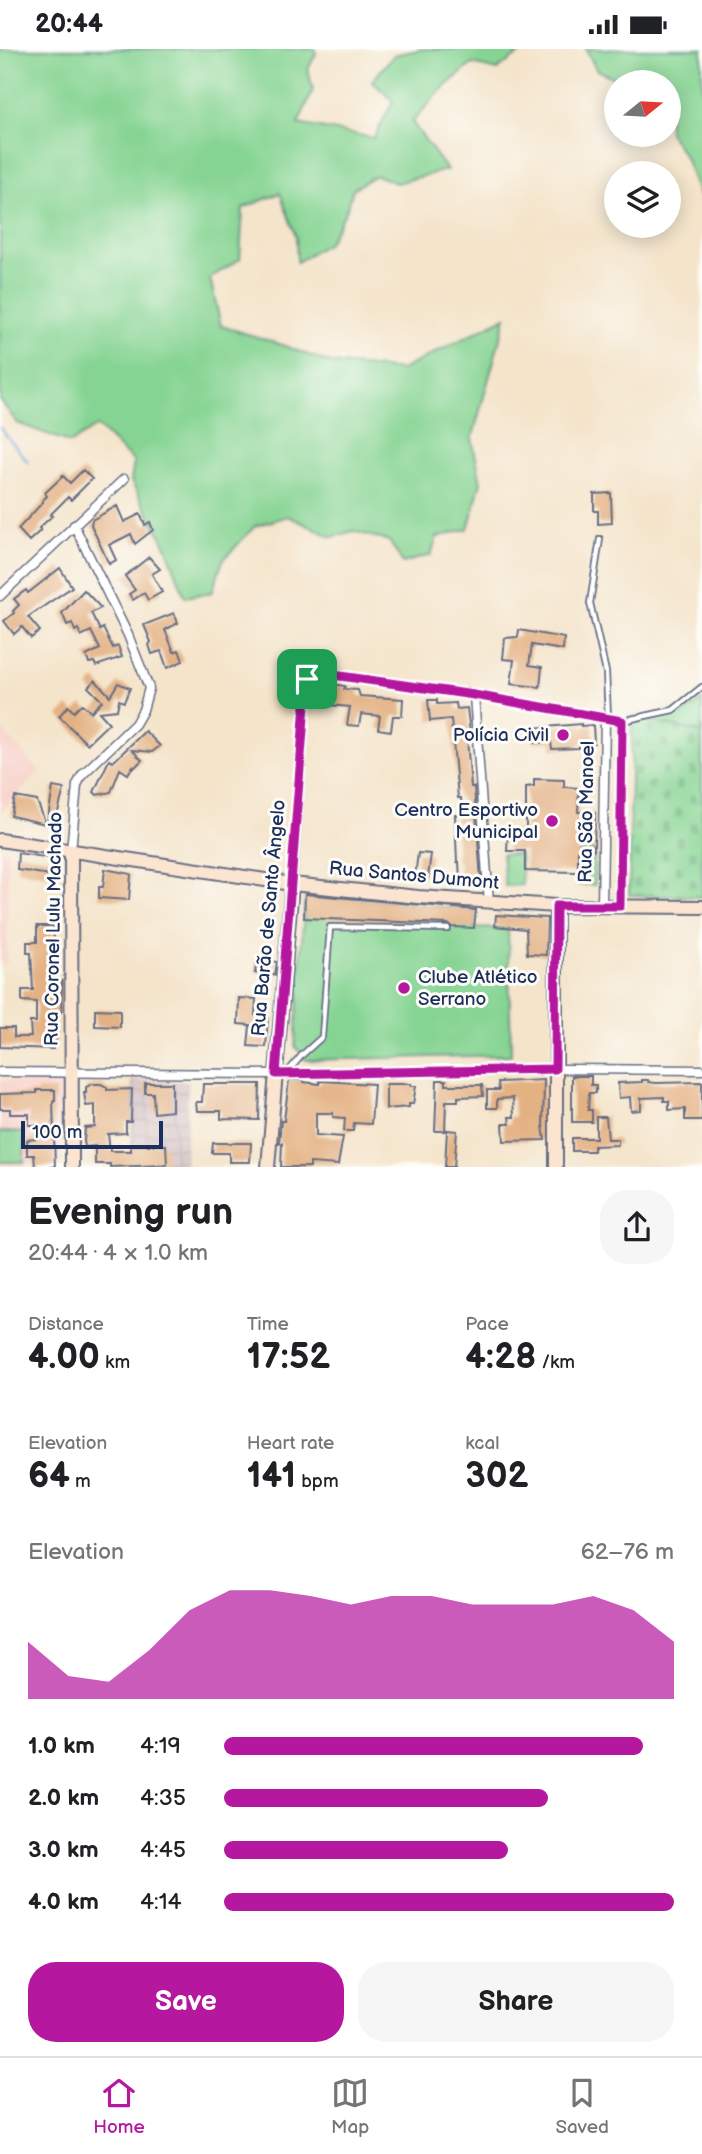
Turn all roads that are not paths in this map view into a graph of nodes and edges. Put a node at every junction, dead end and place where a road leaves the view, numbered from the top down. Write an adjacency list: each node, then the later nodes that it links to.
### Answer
1 (124, 478): 2 (street)
2 (74, 525): 4 (street); 10 (street, Rua Coronel Lulu Machado)
3 (600, 538): 7 (lane)
4 (0, 596)
5 (702, 687): 8 (lane)
6 (474, 695): 7 (street); 11 (street, Rua Barão de Santo Ângelo); 12 (street)
7 (606, 718): 8 (street); 14 (street, Rua São Manoel)
8 (622, 721): 15 (street, Rua São Manoel)
9 (0, 840): 10 (main road, Rua Santos Dumont)
10 (71, 851): 11 (main road, Rua Santos Dumont); 21 (main road, Rua Coronel Lulu Machado)
11 (292, 884): 12 (main road, Rua Santos Dumont); 22 (main road, Rua Barão de Santo Ângelo)
12 (489, 902): 13 (main road, Rua Santos Dumont)
13 (556, 906): 14 (main road, Rua Santos Dumont); 18 (main road)
14 (602, 906): 15 (main road, Rua Santos Dumont)
15 (620, 906): 16 (main road, Rua Santos Dumont)
16 (702, 908)
17 (448, 929): 22 (lane)
18 (555, 1069): 19 (street); 22 (street); 25 (main road)
19 (702, 1070)
20 (0, 1072): 21 (street)
21 (71, 1073): 22 (street); 23 (main road, Rua Coronel Lulu Machado)
22 (281, 1074): 24 (main road, Rua Barão de Santo Ângelo)
23 (72, 1167)
24 (268, 1167)
25 (555, 1167)

